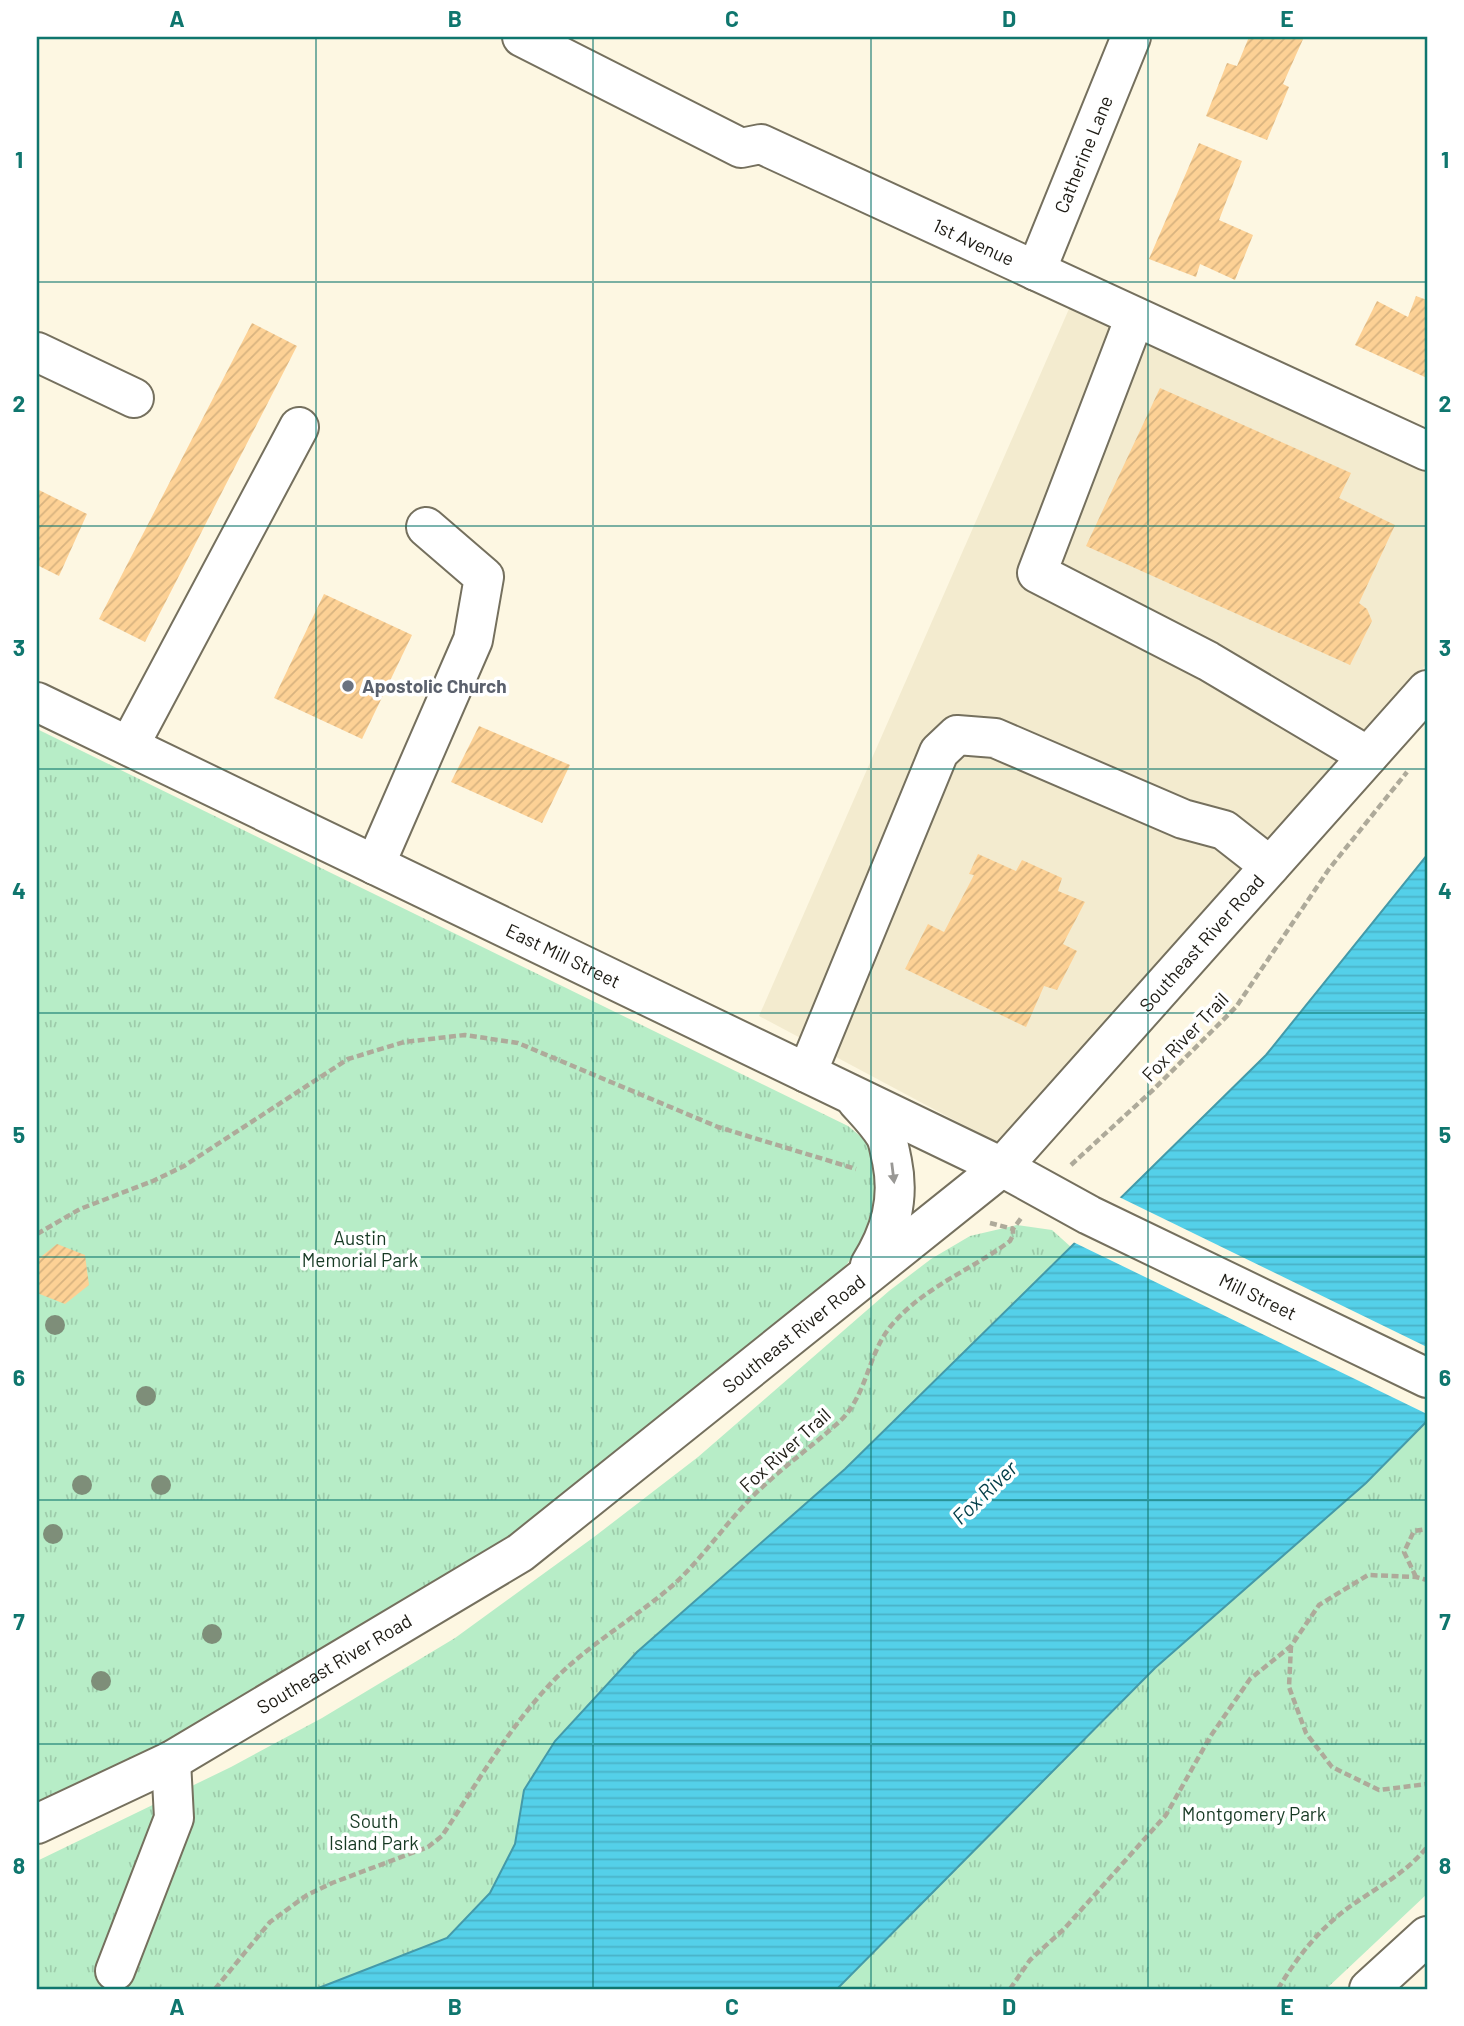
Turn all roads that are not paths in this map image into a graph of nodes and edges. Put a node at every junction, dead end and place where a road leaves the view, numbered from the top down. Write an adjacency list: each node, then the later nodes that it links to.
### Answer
1 (522, 37): 3 (street, 1st Avenue)
2 (1131, 37): 3 (street, Catherine Lane)
3 (1036, 271): 4 (street, 1st Avenue)
4 (1135, 317): 8 (street, 1st Avenue); 13 (street)
5 (37, 352): 6 (street)
6 (134, 398)
7 (299, 427): 12 (street)
8 (1427, 451)
9 (426, 527): 14 (street)
10 (1427, 690): 13 (street, Southeast River Road)
11 (37, 702): 12 (street, East Mill Street)
12 (128, 746): 14 (street, East Mill Street)
13 (1368, 756): 15 (street, Southeast River Road)
14 (375, 865): 16 (street, East Mill Street)
15 (1269, 866): 16 (street); 18 (street, Southeast River Road)
16 (807, 1073): 17 (street, East Mill Street)
17 (851, 1094): 18 (street, East Mill Street); 20 (street, one-way to 20)
18 (1002, 1167): 19 (street, East Mill Street); 20 (street, Southeast River Road)
19 (1089, 1215): 21 (street, Mill Street)
20 (860, 1280): 22 (street, Southeast River Road)
21 (1427, 1378)
22 (171, 1760): 23 (street, Southeast River Road); 25 (street)
23 (37, 1824)
24 (1427, 1936): 26 (street)
25 (115, 1971)
26 (1369, 1989)

